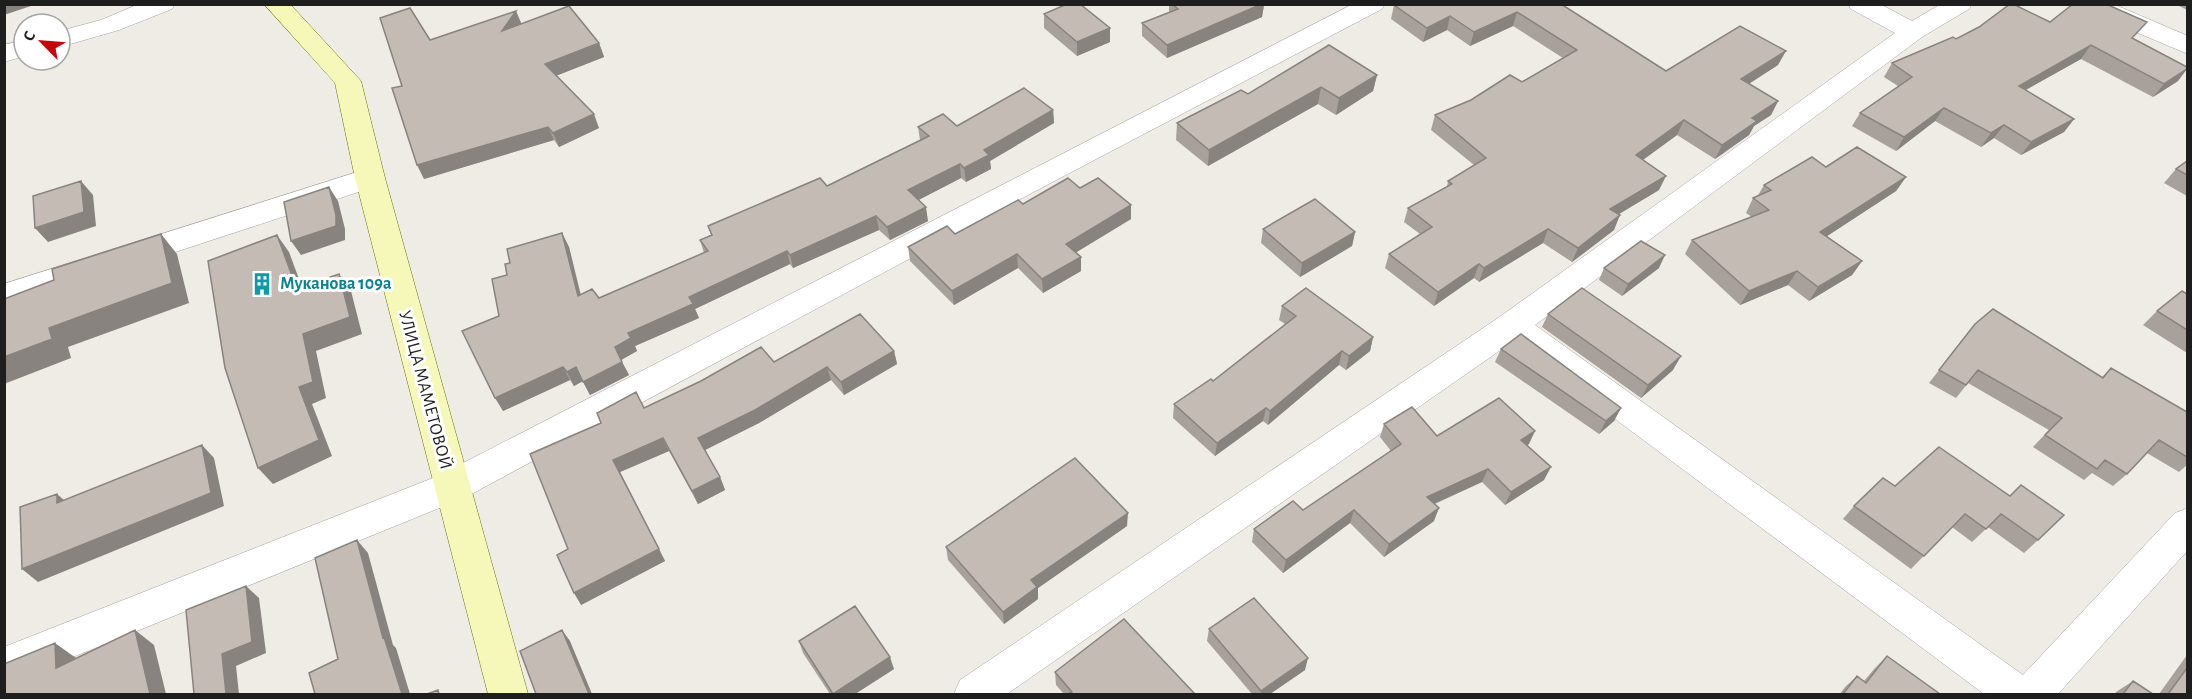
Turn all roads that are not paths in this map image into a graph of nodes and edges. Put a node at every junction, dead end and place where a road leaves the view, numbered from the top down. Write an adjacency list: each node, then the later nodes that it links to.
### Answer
1 (163, 4): 8 (street)
2 (276, 4): 10 (street, УЛИЦА МАМЕТОВОЙ)
3 (1373, 4): 13 (street)
4 (1860, 4): 7 (street)
5 (1960, 4): 7 (street)
6 (2090, 4): 9 (street)
7 (1913, 32): 12 (street)
8 (72, 36)
9 (2187, 46)
10 (370, 178): 11 (street); 13 (street, УЛИЦА МАМЕТОВОЙ)
11 (4, 296)
12 (1512, 325): 17 (street); 18 (street)
13 (451, 487): 15 (street); 16 (street, УЛИЦА МАМЕТОВОЙ)
14 (2187, 525): 19 (street)
15 (4, 666)
16 (508, 694)
17 (974, 694)
18 (2016, 694)
19 (2032, 694)

